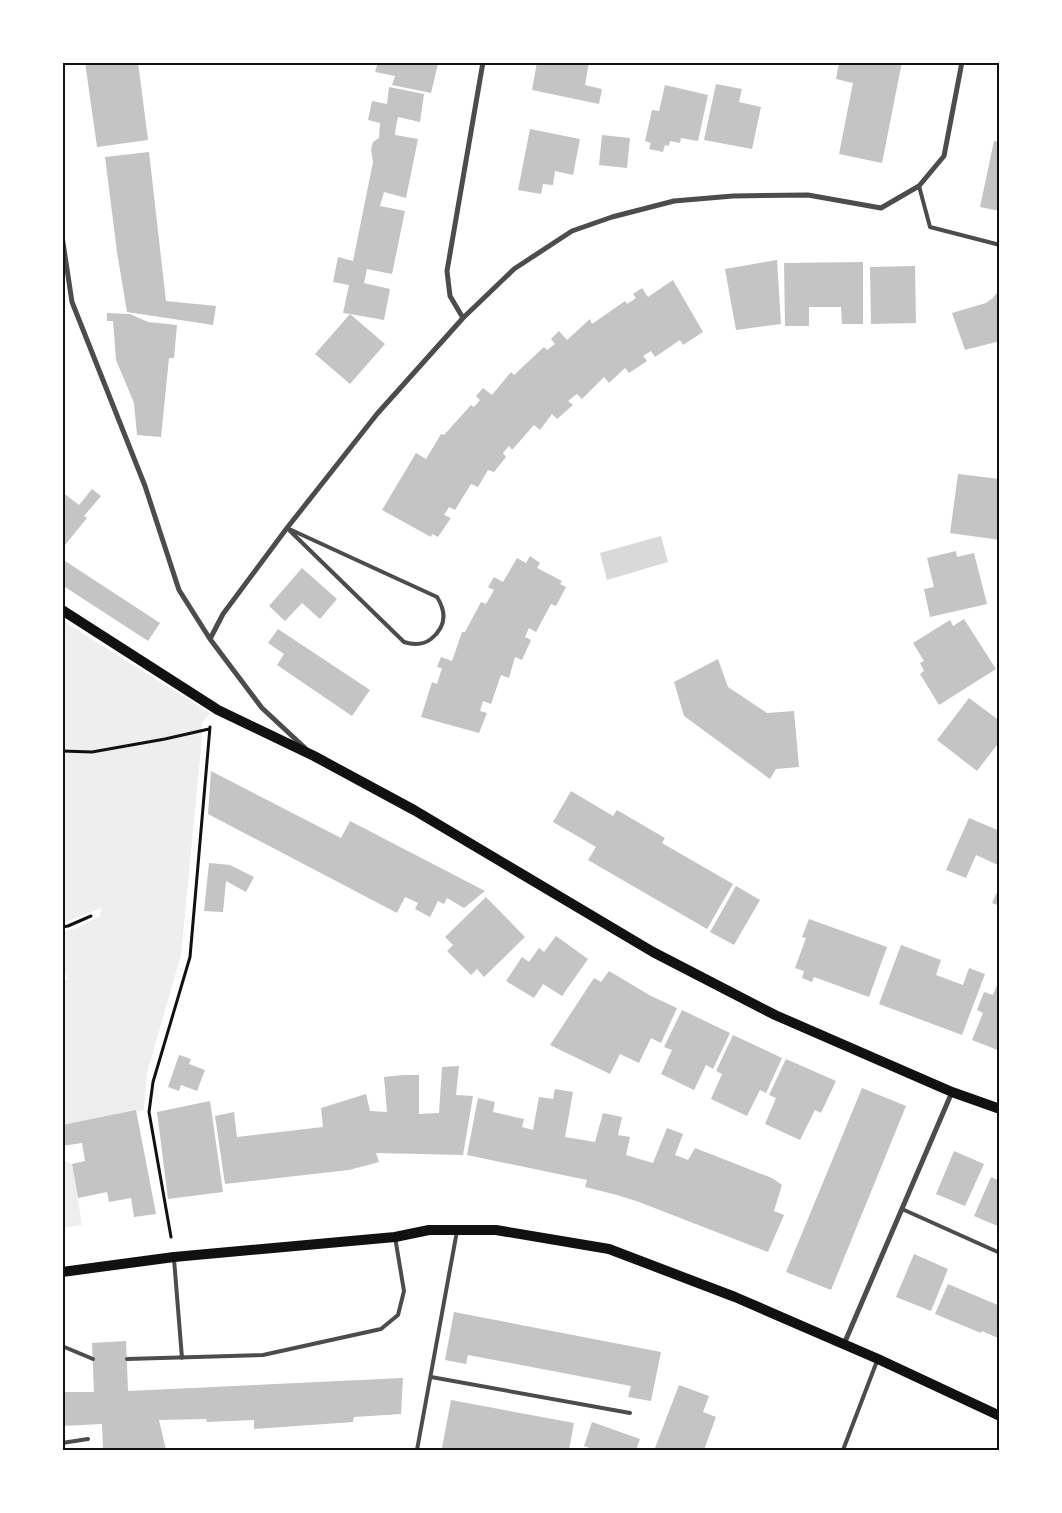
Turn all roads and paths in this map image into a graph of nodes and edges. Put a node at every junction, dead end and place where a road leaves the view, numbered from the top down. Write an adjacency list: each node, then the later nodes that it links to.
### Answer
1 (483, 62): 6 (street)
2 (962, 62): 3 (street)
3 (919, 186): 5 (lane); 6 (street)
4 (62, 236): 9 (street)
5 (1000, 245)
6 (463, 318): 7 (street)
7 (287, 528): 7 (lane); 9 (street)
8 (62, 610): 13 (main road)
9 (210, 639): 13 (street)
10 (211, 724): 11 (path)
11 (209, 729): 12 (path); 22 (path)
12 (62, 751)
13 (314, 756): 16 (main road)
14 (91, 916): 15 (path)
15 (62, 927)
16 (952, 1092): 17 (main road); 18 (street)
17 (1000, 1110)
18 (902, 1209): 21 (lane); 24 (street)
19 (457, 1230): 20 (main road); 24 (main road); 30 (lane)
20 (395, 1237): 22 (main road); 26 (lane)
21 (1000, 1253)
22 (174, 1257): 23 (main road); 26 (lane)
23 (62, 1272)
24 (844, 1344): 29 (main road)
25 (62, 1346): 27 (lane)
26 (182, 1358): 28 (lane)
27 (93, 1359)
28 (127, 1359)
29 (878, 1359): 32 (main road); 36 (lane)
30 (430, 1377): 31 (lane); 35 (lane)
31 (630, 1413)
32 (1000, 1416)
33 (88, 1440): 34 (lane)
34 (62, 1443)
35 (417, 1450)
36 (843, 1450)

